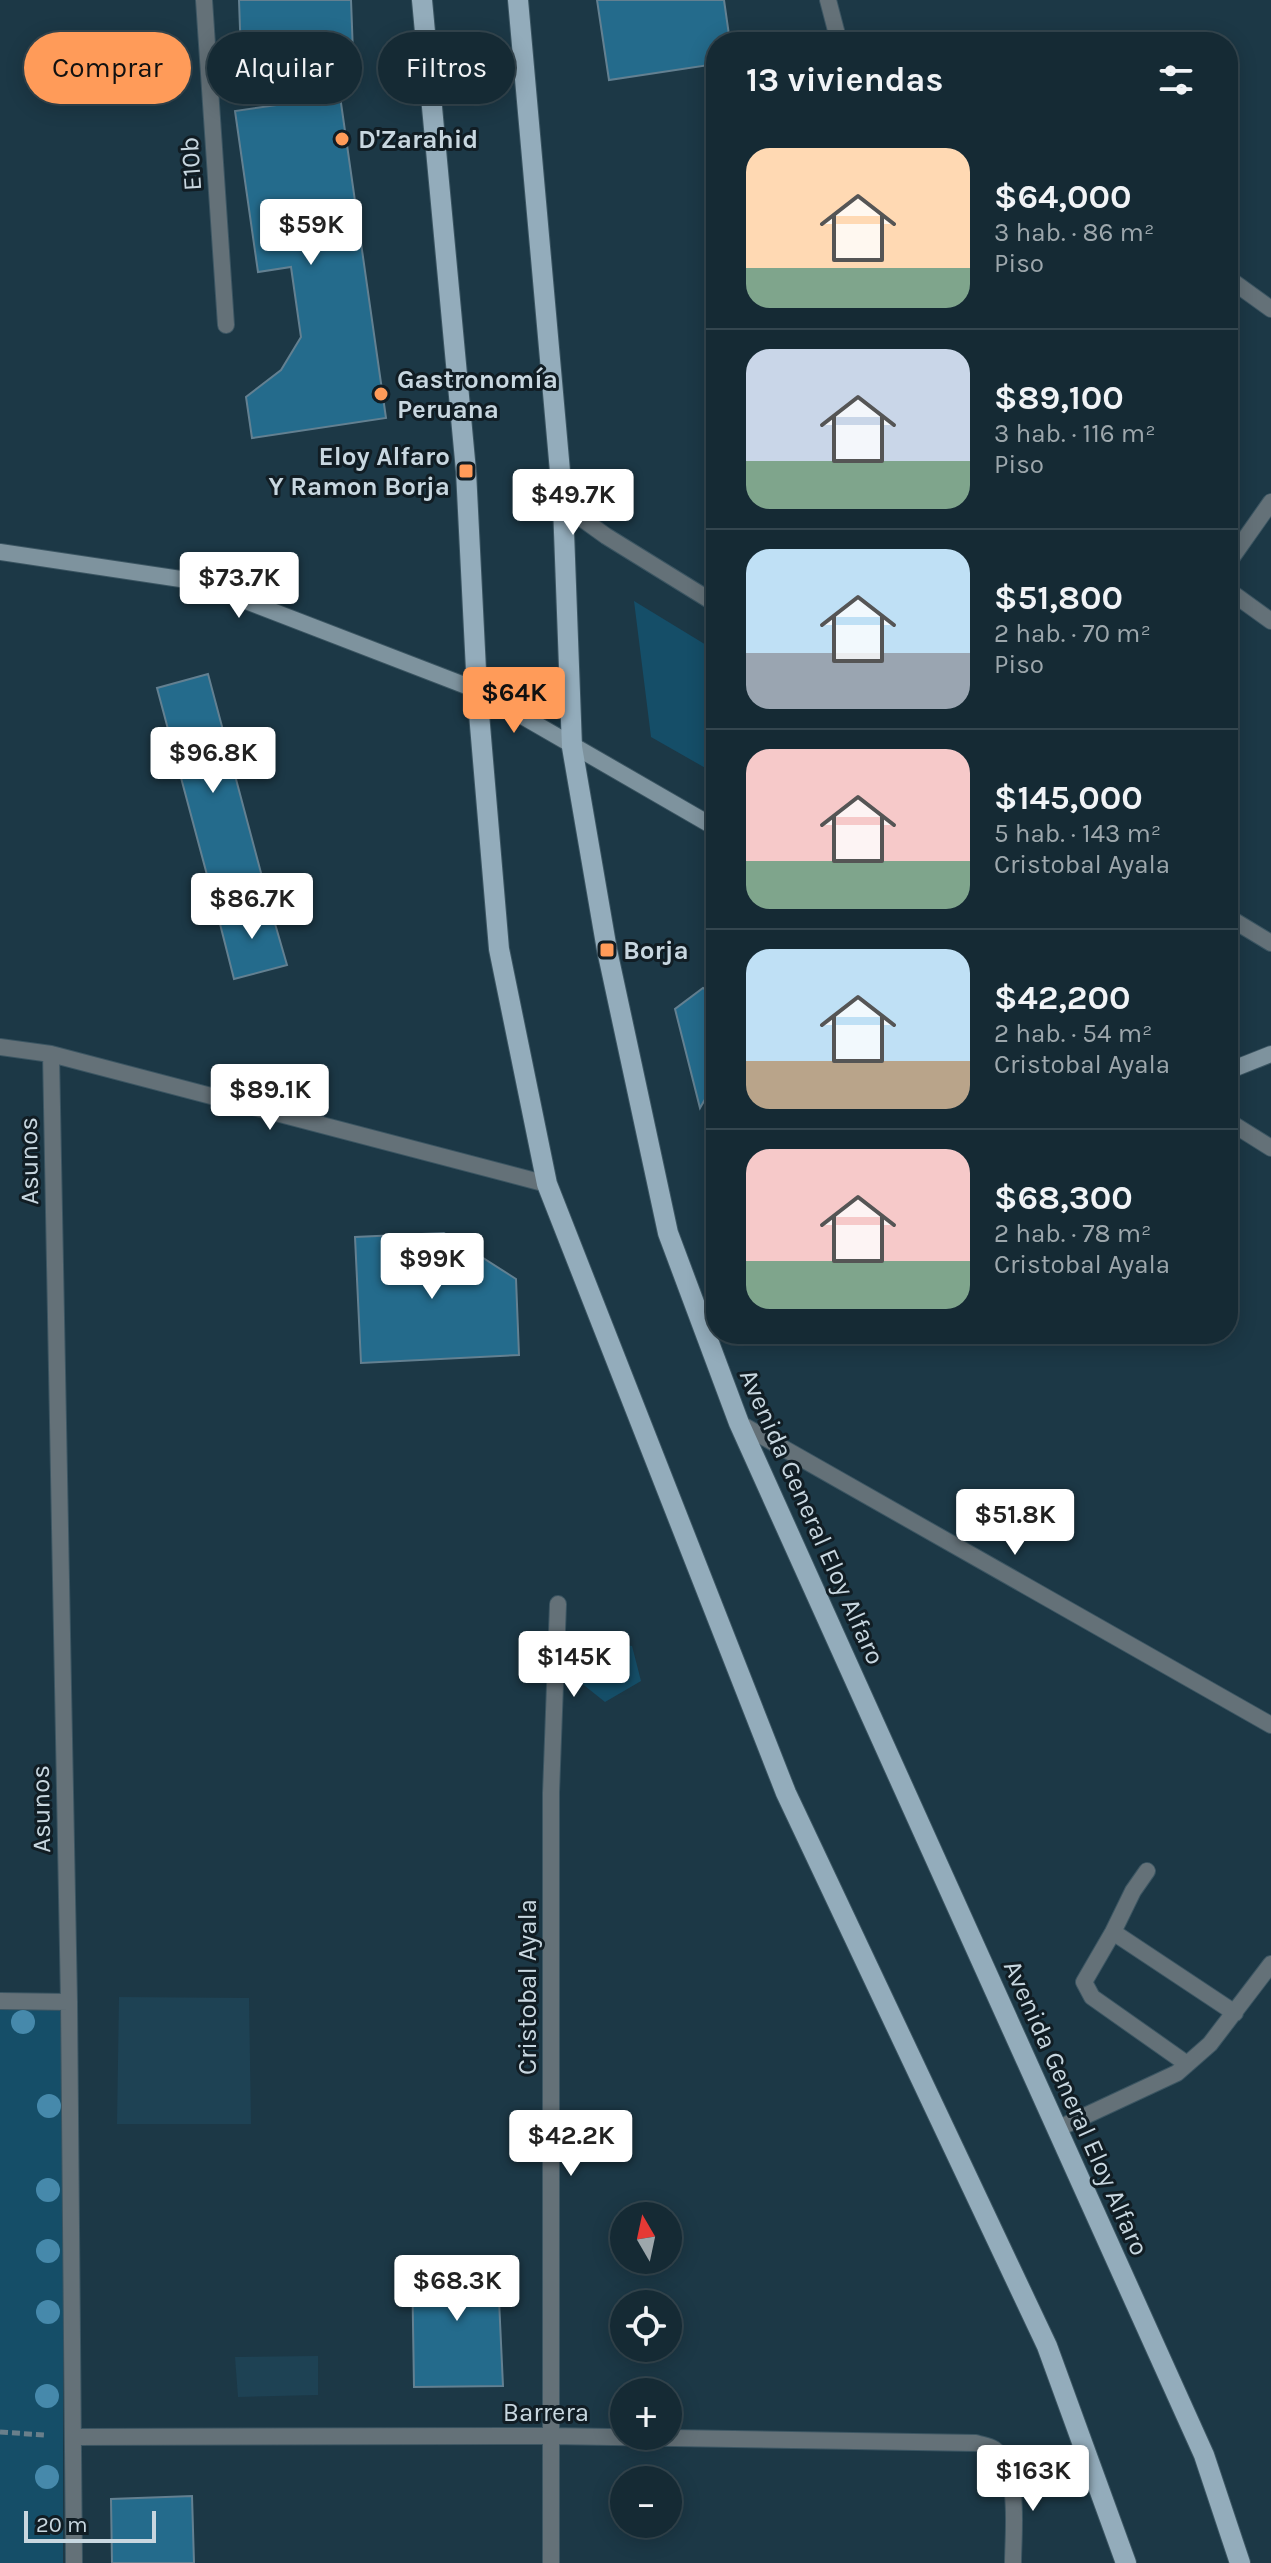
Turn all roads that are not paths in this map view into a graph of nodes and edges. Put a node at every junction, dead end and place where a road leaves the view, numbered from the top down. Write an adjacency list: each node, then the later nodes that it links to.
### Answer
1 (204, 0): 8 (street, E10b)
2 (422, 0): 16 (main road)
3 (518, 0): 10 (main road, Avenida General Eloy Alfaro)
4 (828, 0): 5 (street)
5 (836, 32)
6 (1238, 285): 7 (street)
7 (1271, 309)
8 (226, 325)
9 (1271, 502): 11 (street)
10 (563, 505): 14 (street); 17 (main road, Avenida General Eloy Alfaro)
11 (1238, 549)
12 (0, 552): 16 (street)
13 (1238, 597): 15 (street)
14 (706, 598)
15 (1271, 621)
16 (477, 690): 17 (street); 27 (main road)
17 (572, 747): 18 (street); 28 (main road, Avenida General Eloy Alfaro)
18 (706, 822)
19 (1238, 923): 20 (street)
20 (1271, 943)
21 (0, 1047): 22 (street)
22 (51, 1054): 27 (street); 37 (street, Asunos)
23 (1271, 1054): 24 (street)
24 (1238, 1067)
25 (1238, 1127): 26 (street)
26 (1271, 1148)
27 (547, 1184): 46 (main road)
28 (706, 1335)
29 (709, 1344): 30 (main road, Avenida General Eloy Alfaro)
30 (739, 1423): 32 (street); 40 (main road, Avenida General Eloy Alfaro)
31 (558, 1604): 41 (street, Cristobal Ayala)
32 (1271, 1725)
33 (1147, 1871): 34 (street)
34 (1113, 1932): 38 (street); 39 (street)
35 (1271, 1964): 38 (street)
36 (0, 2001): 37 (street)
37 (69, 2002): 42 (street, Asunos)
38 (1235, 2013): 39 (street)
39 (1187, 2064): 40 (street)
40 (1057, 2129): 47 (main road, Avenida General Eloy Alfaro)
41 (551, 2436): 42 (street, Barrera); 44 (street, Cristobal Ayala); 45 (street, Barrera)
42 (73, 2437): 43 (street, Asunos)
43 (74, 2563)
44 (551, 2563)
45 (1013, 2563)
46 (1126, 2563)
47 (1240, 2563)

